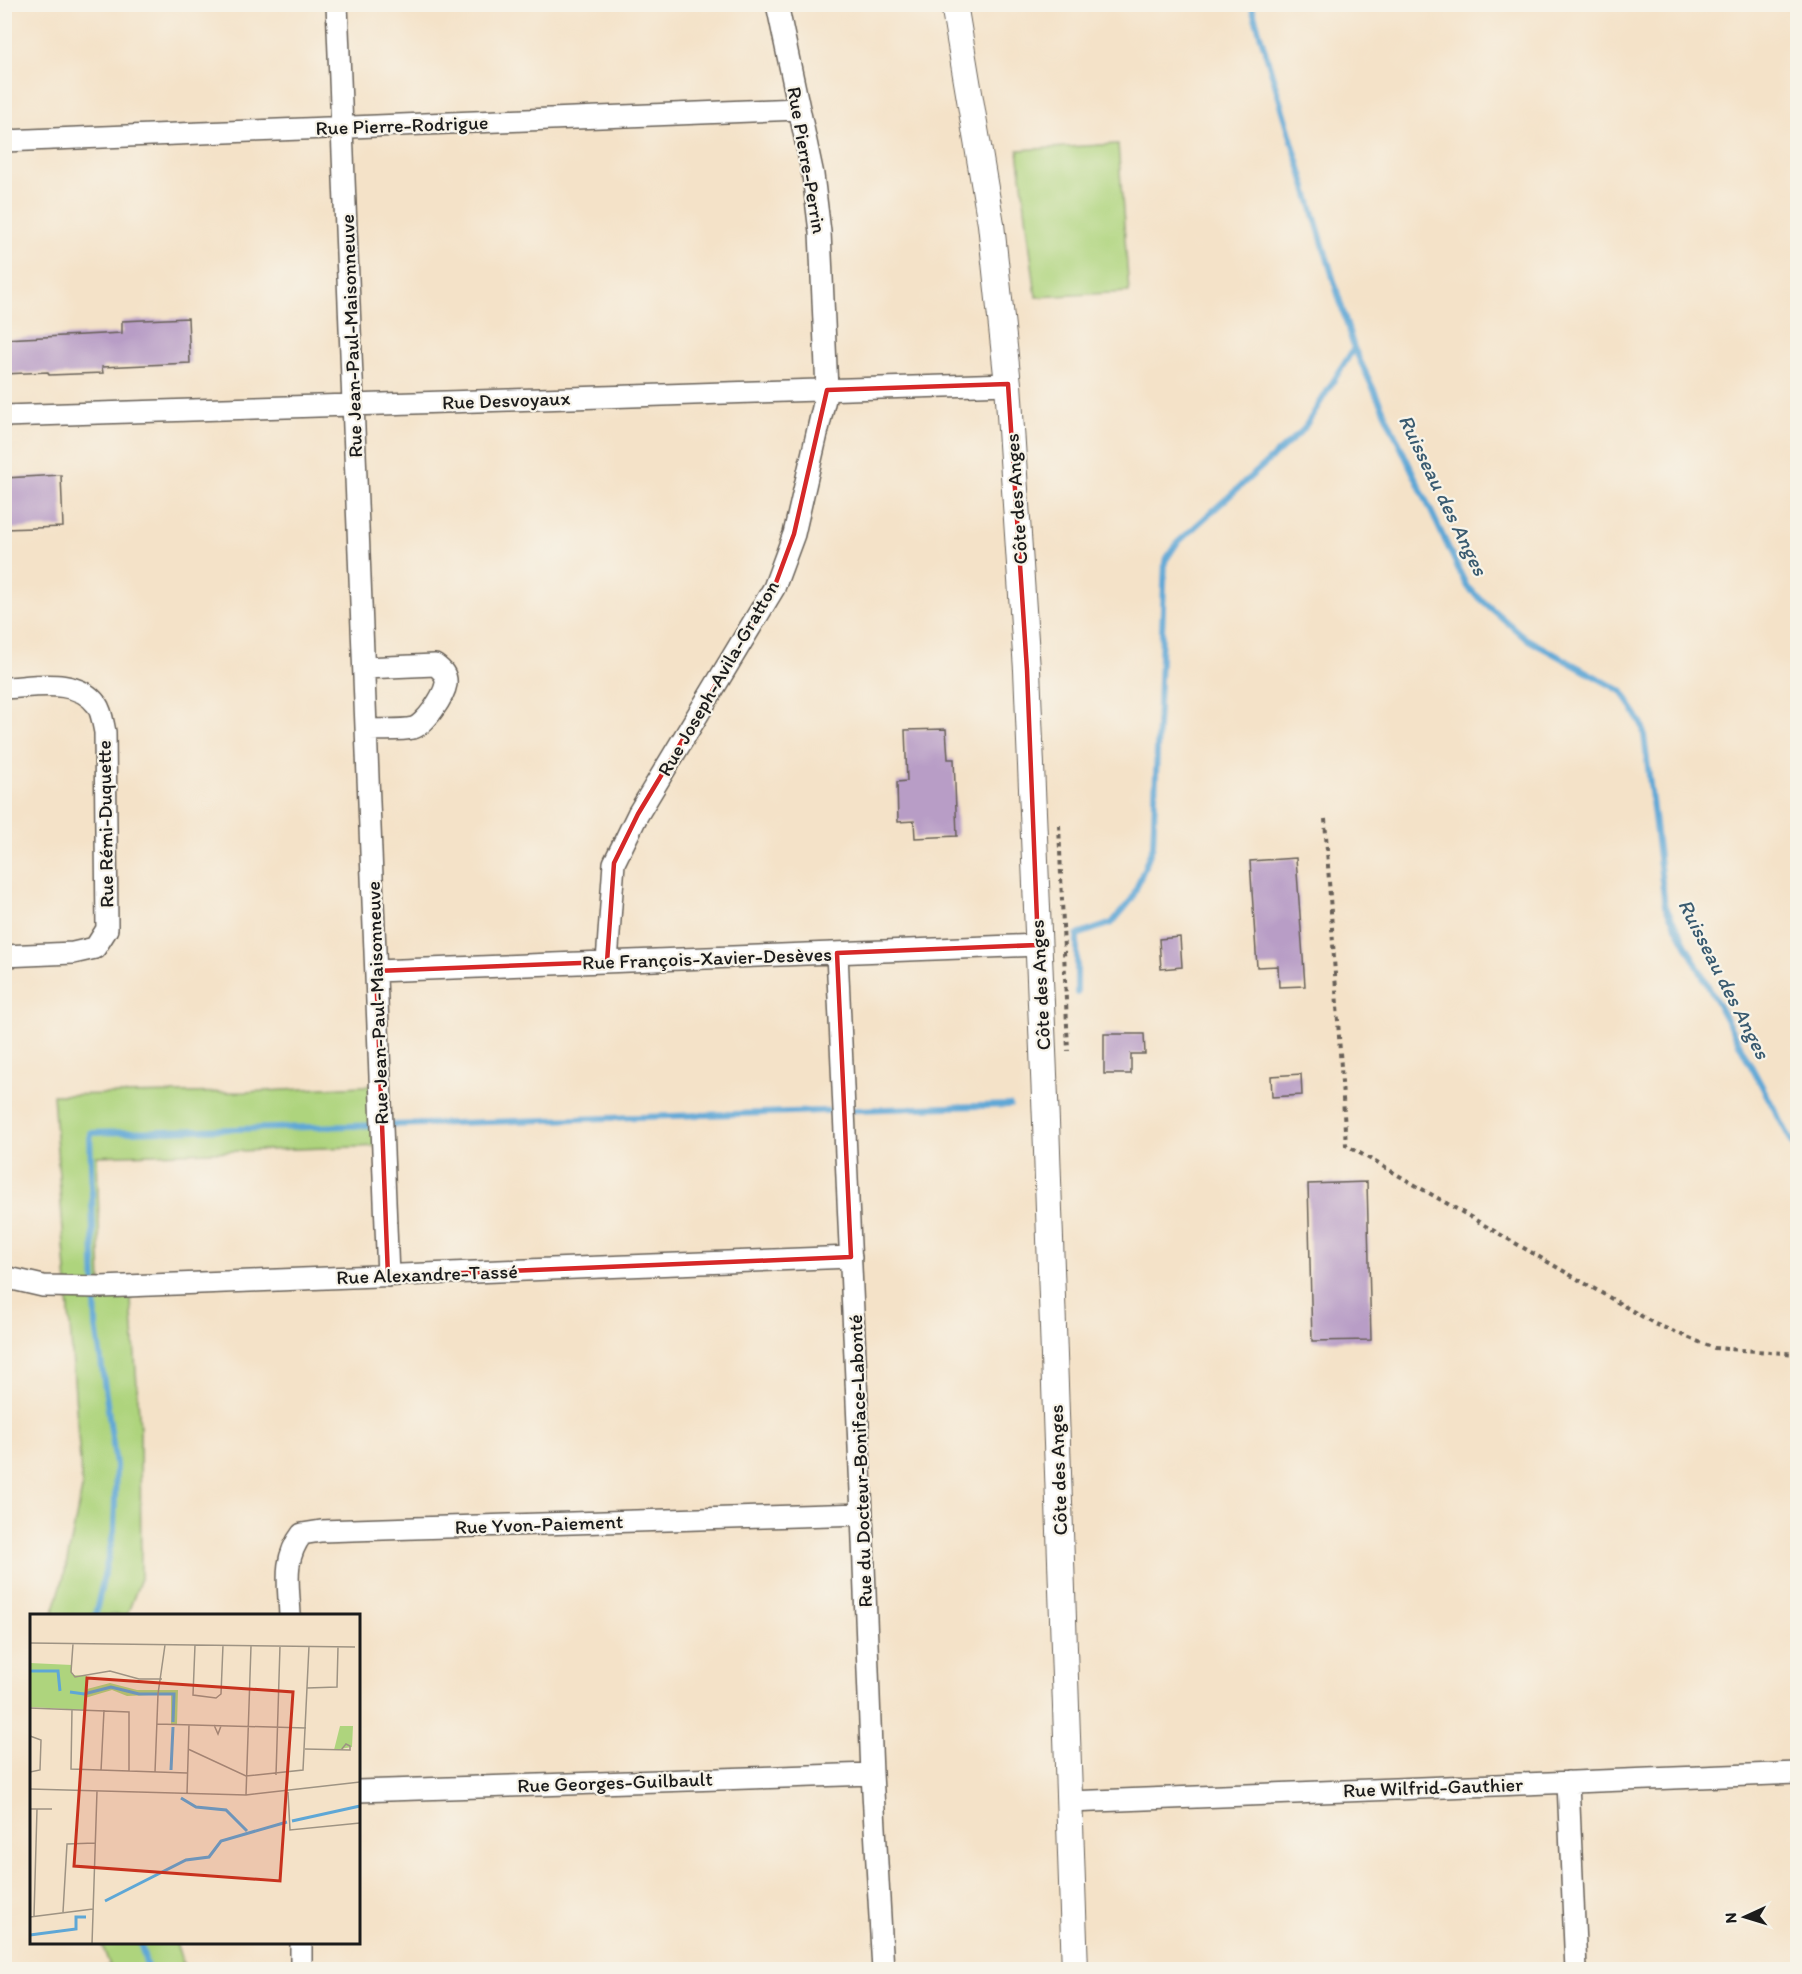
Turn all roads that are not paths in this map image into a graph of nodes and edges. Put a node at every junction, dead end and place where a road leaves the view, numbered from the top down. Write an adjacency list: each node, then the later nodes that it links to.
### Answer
1 (338, 4): 5 (street, Rue Jean-Paul-Maisonneuve)
2 (777, 4): 4 (street, Rue Pierre-Perrin)
3 (954, 4): 7 (street, Côte des Anges)
4 (799, 109): 5 (street, Rue Pierre-Rodrigue); 8 (street, Rue Pierre-Perrin)
5 (342, 127): 6 (street, Rue Pierre-Rodrigue); 9 (street, Rue Jean-Paul-Maisonneuve)
6 (4, 141)
7 (1008, 384): 8 (street, Rue Desvoyaux); 14 (street, Côte des Anges)
8 (827, 390): 9 (street, Rue Desvoyaux); 17 (street, Rue Joseph-Avila-Gratton)
9 (354, 404): 10 (street, Rue Desvoyaux); 11 (street, Rue Jean-Paul-Maisonneuve)
10 (4, 416)
11 (364, 669): 13 (street, Rue Jean-Paul-Maisonneuve); 13 (street)
12 (4, 688): 16 (street, Rue Rémi-Duquette)
13 (367, 730): 18 (street, Rue Jean-Paul-Maisonneuve)
14 (1038, 945): 15 (street, Rue François-Xavier-Desèves); 28 (street, Côte des Anges)
15 (837, 953): 17 (street, Rue François-Xavier-Desèves); 19 (street, Rue du Docteur-Boniface-Labonté)
16 (4, 956)
17 (607, 962): 18 (street, Rue François-Xavier-Desèves)
18 (376, 971): 20 (street, Rue Jean-Paul-Maisonneuve)
19 (851, 1257): 20 (street, Rue Alexandre-Tassé); 22 (street, Rue du Docteur-Boniface-Labonté)
20 (388, 1276): 21 (street, Rue Alexandre-Tassé)
21 (4, 1277)
22 (862, 1514): 23 (street, Rue Yvon-Paiement); 25 (street, Rue du Docteur-Boniface-Labonté)
23 (290, 1614)
24 (1797, 1773): 26 (street, Rue Wilfrid-Gauthier)
25 (872, 1774): 27 (street, Rue Georges-Guilbault); 31 (street, Rue du Docteur-Boniface-Labonté)
26 (1568, 1782): 28 (street, Rue Wilfrid-Gauthier); 33 (street)
27 (360, 1791)
28 (1070, 1802): 32 (street, Côte des Anges)
29 (301, 1944): 30 (street)
30 (302, 1970)
31 (882, 1970)
32 (1075, 1970)
33 (1576, 1970)

